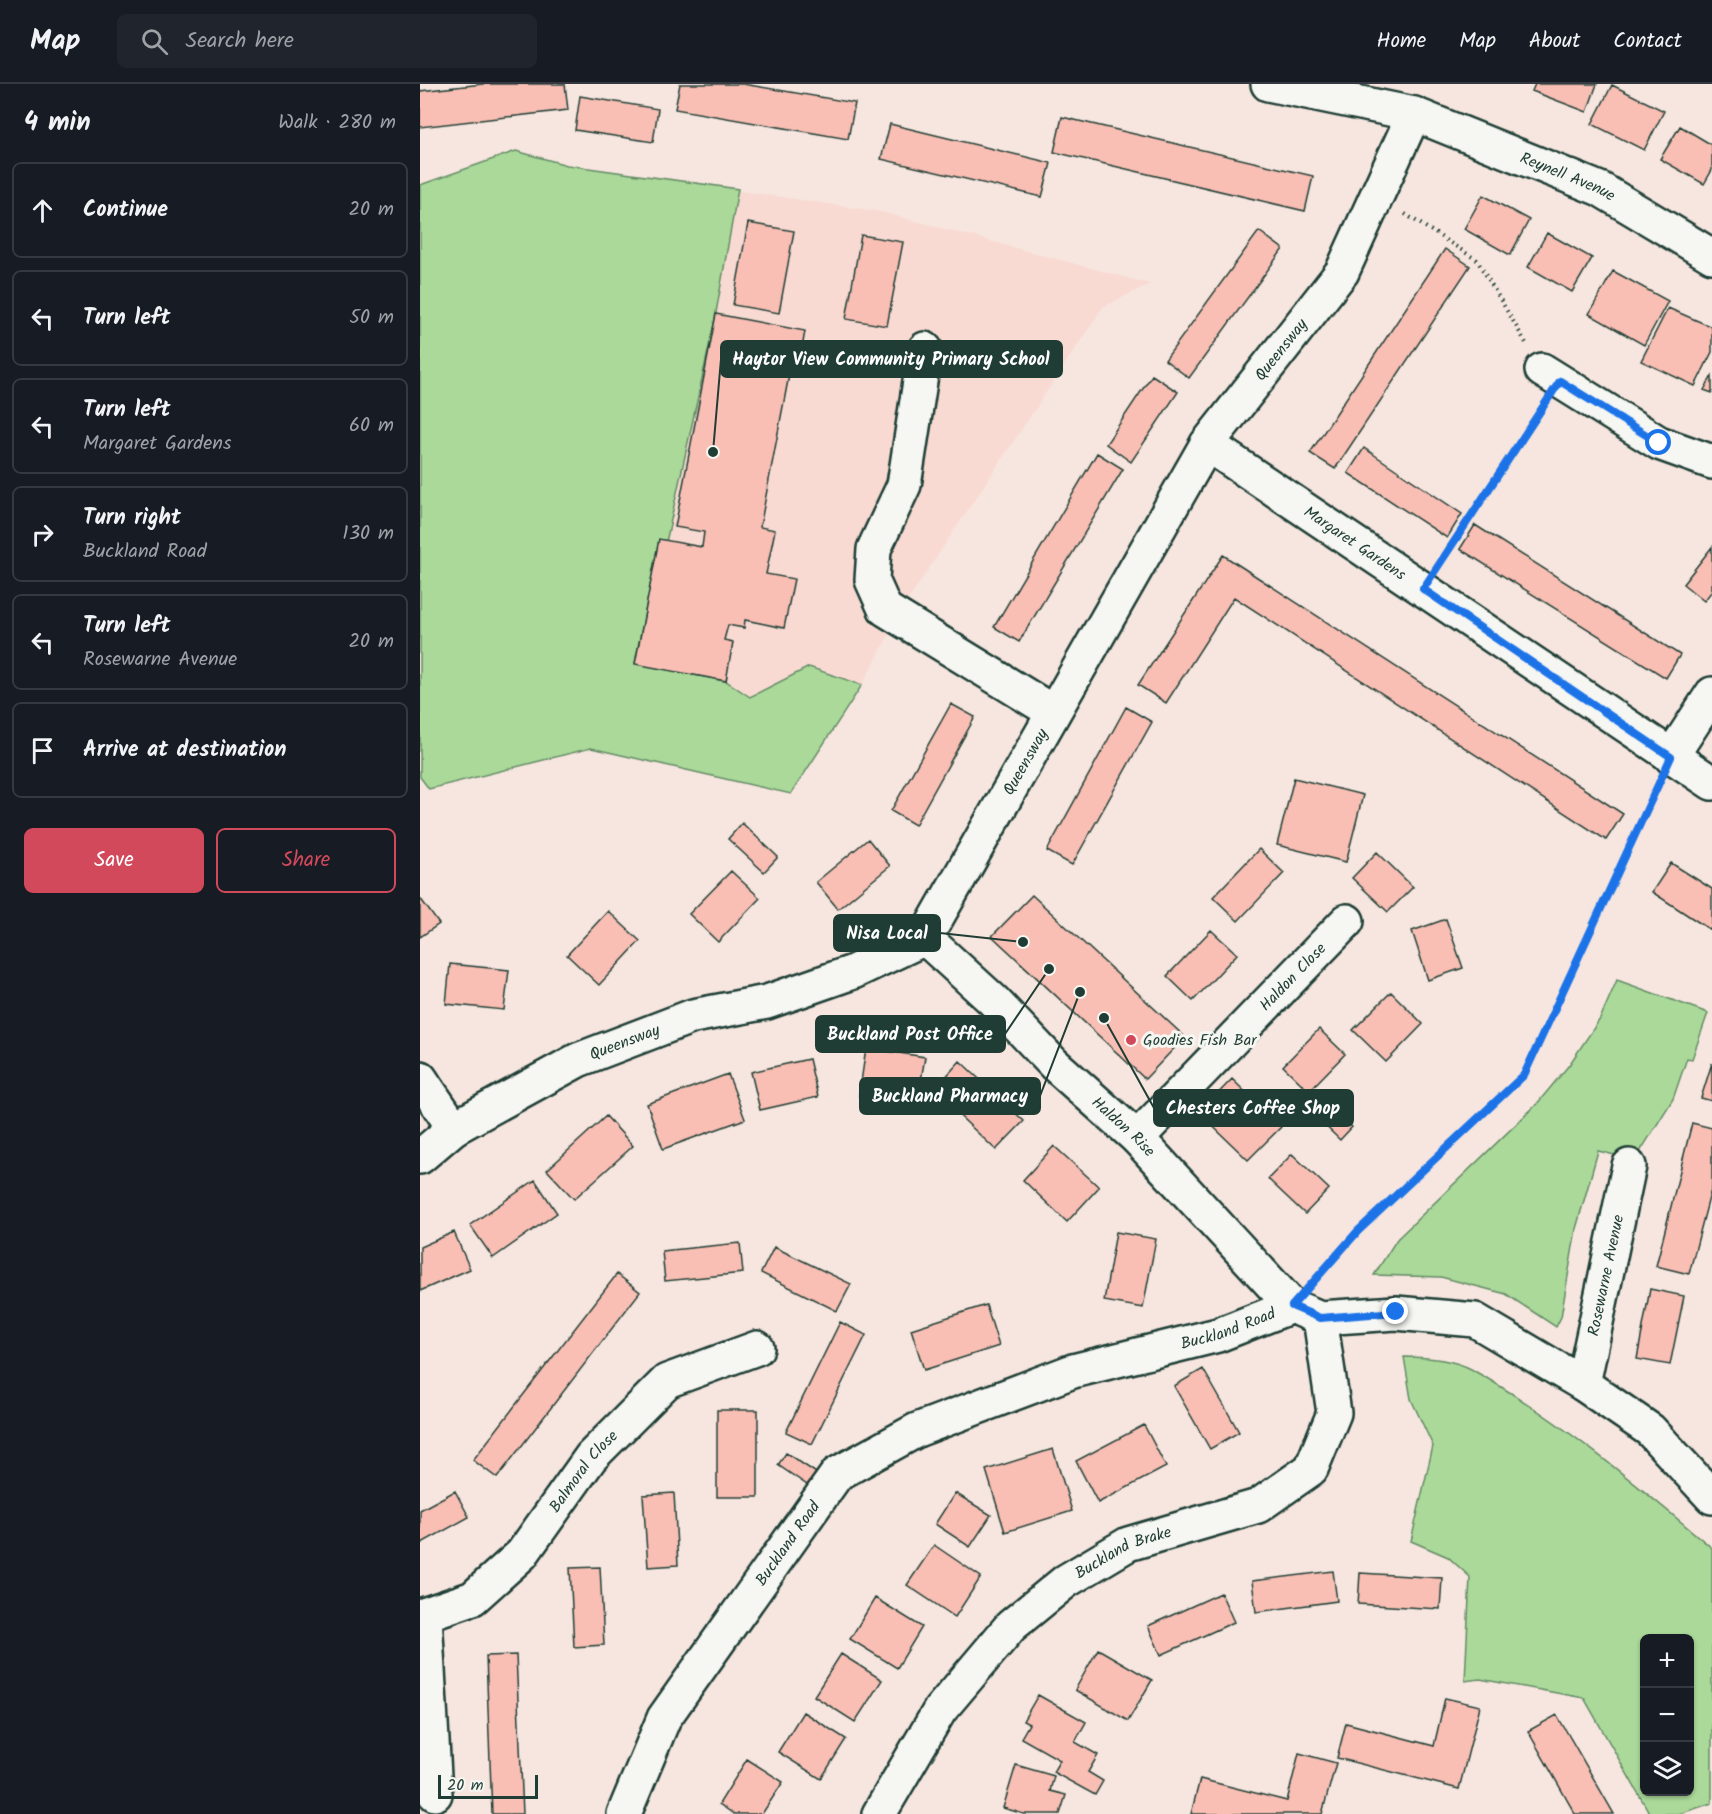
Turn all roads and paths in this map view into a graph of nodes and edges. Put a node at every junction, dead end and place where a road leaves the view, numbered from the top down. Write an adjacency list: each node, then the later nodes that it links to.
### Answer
1 (1268, 84): 2 (street, Reynell Avenue)
2 (1414, 114): 3 (street, Queensway); 4 (street, Reynell Avenue)
3 (1377, 196): 6 (path); 7 (street, Queensway)
4 (1712, 256)
5 (925, 349): 11 (street)
6 (1551, 376): 8 (street); 9 (path)
7 (1207, 444): 9 (street, Margaret Gardens); 11 (street, Queensway)
8 (1712, 462)
9 (1423, 589): 12 (street, Margaret Gardens)
10 (1712, 694): 12 (street)
11 (1053, 712): 15 (street, Queensway)
12 (1671, 757): 13 (street, Margaret Gardens); 21 (path, Buckland Road)
13 (1712, 783)
14 (1347, 921): 18 (street, Haldon Close)
15 (925, 938): 17 (street, Queensway); 18 (street, Haldon Rise)
16 (420, 1078): 17 (street)
17 (454, 1128): 19 (street, Queensway)
18 (1137, 1138): 21 (street, Haldon Rise)
19 (420, 1157)
20 (1629, 1166): 23 (street, Rosewarne Avenue)
21 (1306, 1312): 23 (street); 27 (street, Buckland Road); 28 (street, Buckland Brake)
22 (757, 1348): 25 (street, Balmoral Close)
23 (1583, 1384): 24 (street)
24 (1712, 1497)
25 (423, 1616): 26 (street, Balmoral Close)
26 (435, 1794)
27 (624, 1814)
28 (879, 1814)

